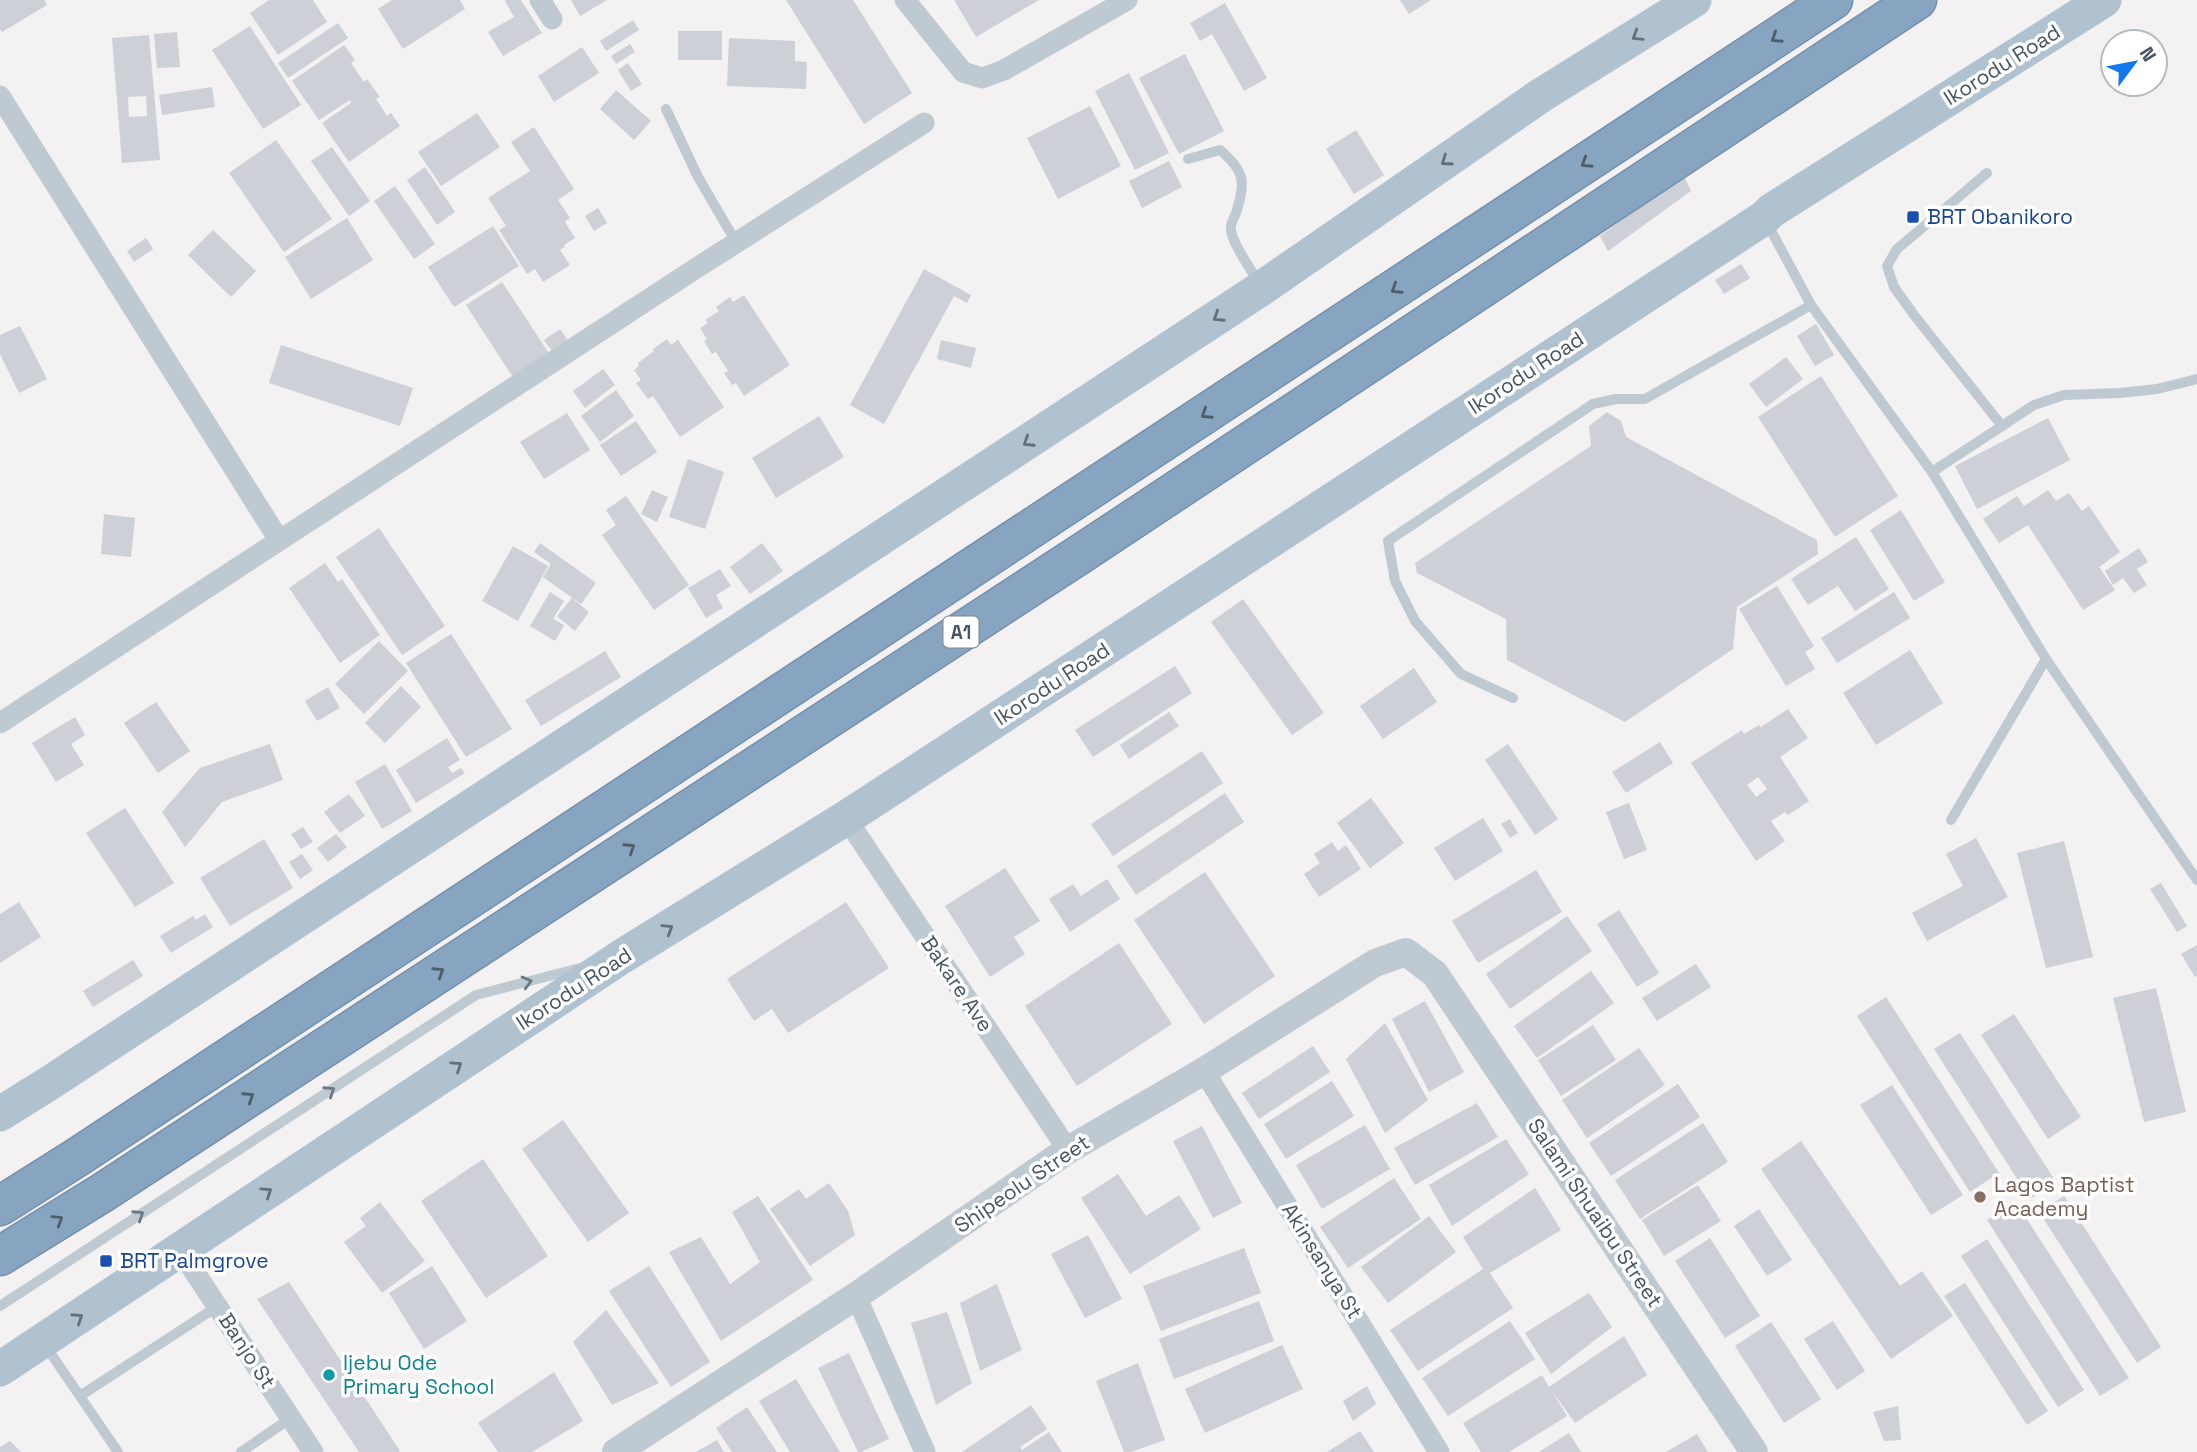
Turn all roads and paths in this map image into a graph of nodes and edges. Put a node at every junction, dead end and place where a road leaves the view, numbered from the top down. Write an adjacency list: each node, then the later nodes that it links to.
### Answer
1 (540, 0): 8 (street)
2 (905, 0): 3 (street)
3 (1127, 0)
4 (1695, 0): 16 (main road, one-way to 16)
5 (1833, 0): 33 (highway, A1, one-way to 33)
6 (1916, 0): 35 (highway, A1, one-way to 6)
7 (2104, 0): 14 (main road, Ikorodu Road)
8 (552, 19)
9 (0, 96): 21 (street)
10 (666, 109): 15 (lane)
11 (924, 123): 15 (street)
12 (1188, 159): 16 (lane)
13 (1987, 173): 19 (lane)
14 (1764, 218): 17 (lane); 25 (main road, Ikorodu Road)
15 (736, 242): 21 (street)
16 (1262, 288): 31 (main road, one-way to 31)
17 (1811, 305): 20 (lane); 23 (lane)
18 (2197, 379): 19 (lane)
19 (2002, 426): 20 (lane)
20 (1932, 472): 22 (lane)
21 (279, 540): 24 (street)
22 (2046, 659): 26 (lane); 27 (lane)
23 (1513, 698)
24 (0, 723)
25 (846, 818): 28 (main road, Ikorodu Road, one-way to 25); 32 (street, Bakare Ave)
26 (1951, 820)
27 (2197, 880)
28 (621, 957): 34 (main road, Ikorodu Road, one-way to 28); 37 (lane, one-way to 28)
29 (1435, 974): 30 (street, Shipeolu Street); 49 (street, Salami Shuaibu Street)
30 (1203, 1071): 32 (street, Shipeolu Street); 48 (street, Akinsanya St)
31 (0, 1114)
32 (1068, 1150): 36 (street, Shipeolu Street)
33 (0, 1206)
34 (180, 1250): 38 (street, Banjo St); 39 (main road, Ikorodu Road, one-way to 34)
35 (0, 1256)
36 (856, 1296): 46 (street, Shipeolu Street); 47 (street)
37 (0, 1306)
38 (218, 1306): 41 (lane); 42 (street, Banjo St)
39 (43, 1342): 40 (main road, Ikorodu Road); 41 (lane)
40 (0, 1369)
41 (80, 1396): 43 (lane)
42 (291, 1418): 44 (lane); 45 (street, Banjo St)
43 (118, 1452)
44 (242, 1452)
45 (313, 1452)
46 (616, 1452)
47 (925, 1452)
48 (1440, 1452)
49 (1754, 1452)

